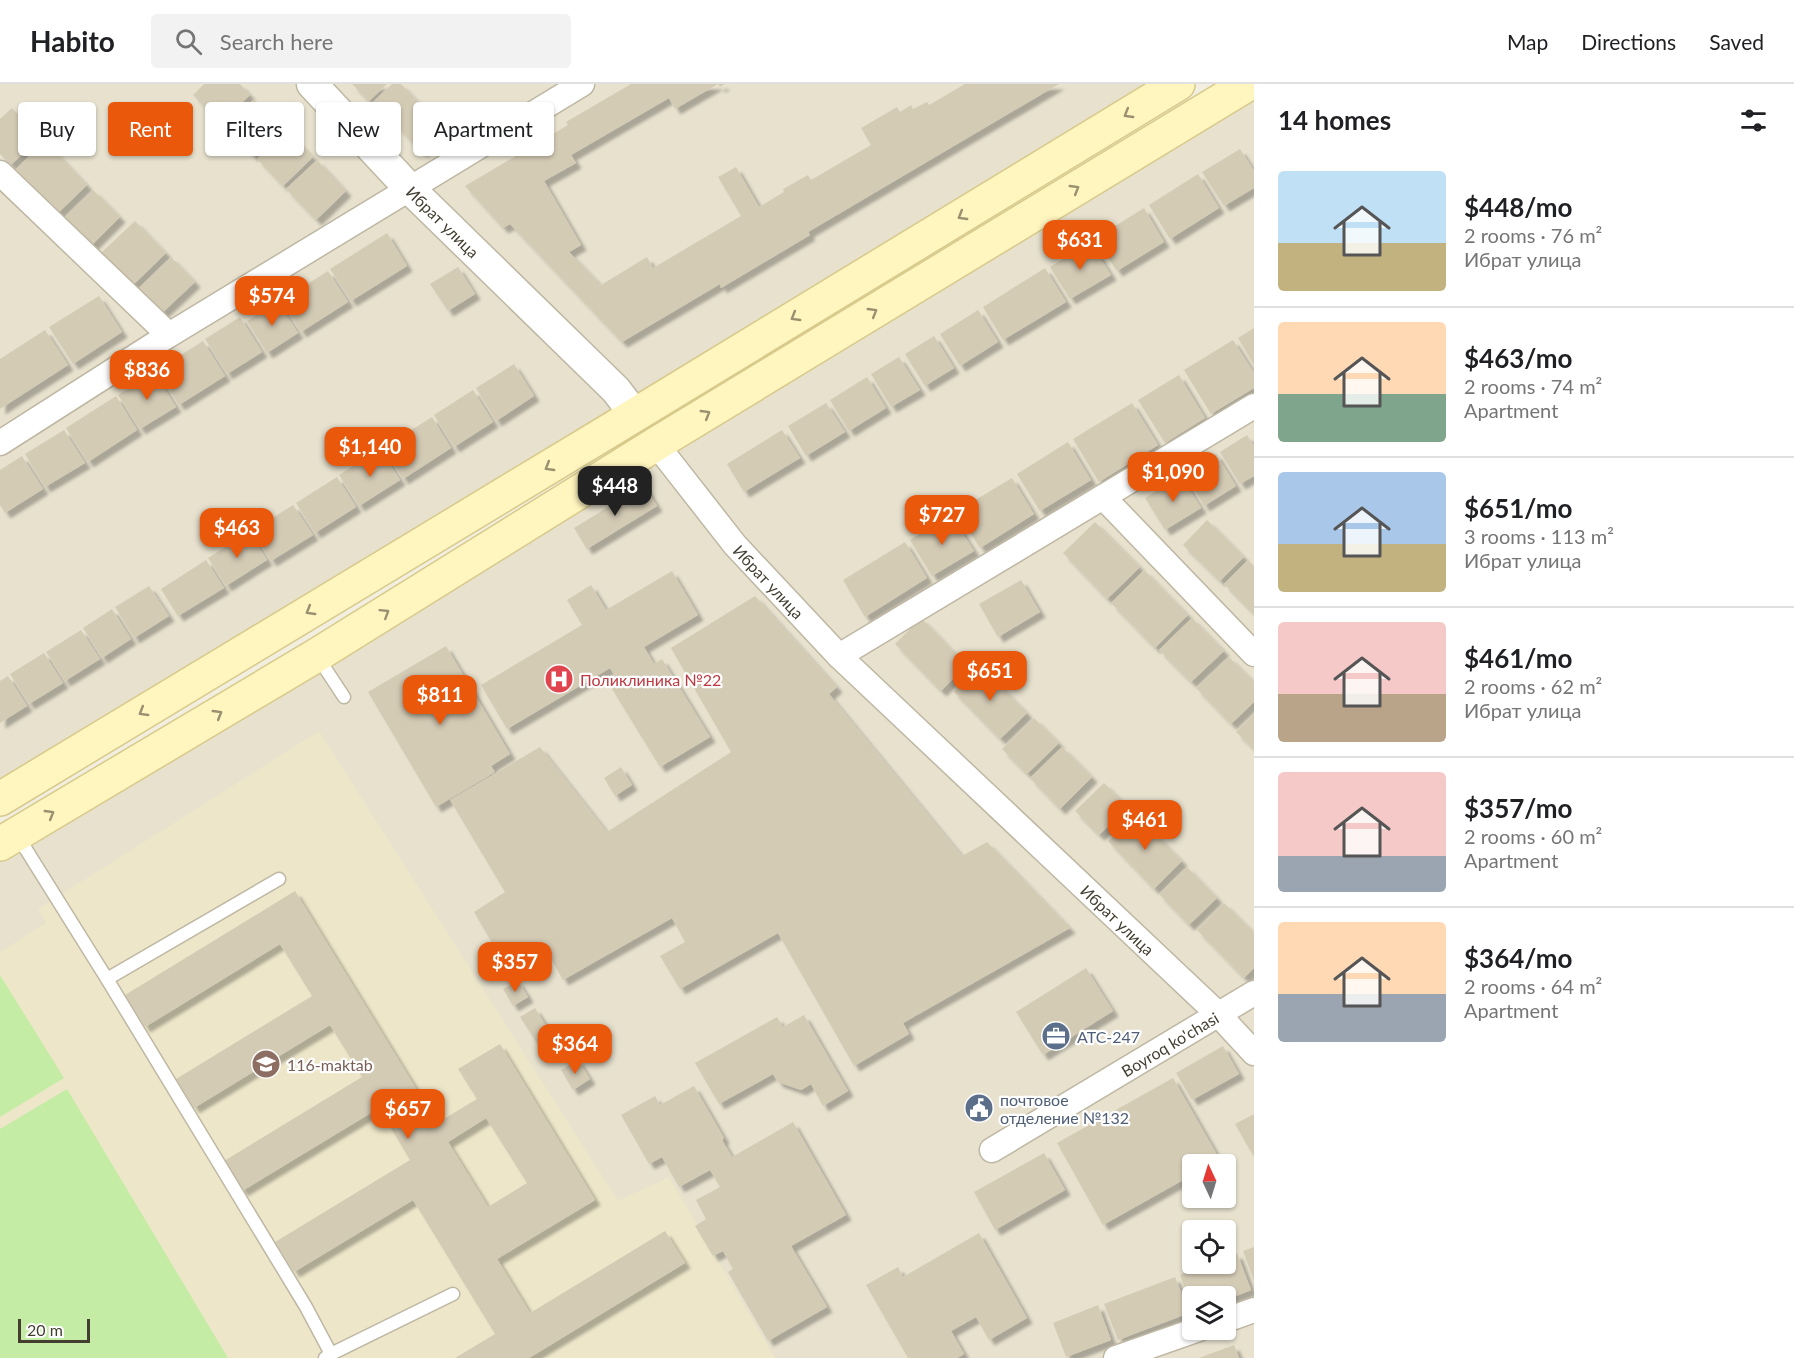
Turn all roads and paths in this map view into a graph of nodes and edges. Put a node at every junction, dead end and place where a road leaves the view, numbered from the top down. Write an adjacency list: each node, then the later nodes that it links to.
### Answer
1 (312, 84): 6 (street, Ибрат улица)
2 (582, 84): 6 (street)
3 (1178, 84): 9 (main road, one-way to 9)
4 (1248, 84): 11 (main road, one-way to 4)
5 (0, 173): 7 (street)
6 (409, 188): 7 (street); 9 (street, Ибрат улица)
7 (169, 335): 10 (street)
8 (1254, 406): 12 (street)
9 (635, 415): 11 (main road, Ибрат улица); 17 (main road, one-way to 17)
10 (0, 443)
11 (656, 444): 14 (main road, one-way to 11); 15 (street, Ибрат улица)
12 (1103, 497): 13 (street); 15 (street)
13 (1254, 654)
14 (316, 655): 16 (lane); 18 (main road, one-way to 14)
15 (839, 656): 22 (street, Ибрат улица)
16 (344, 697)
17 (0, 799)
18 (8, 839): 20 (lane)
19 (279, 879): 20 (lane)
20 (107, 978): 29 (lane)
21 (1254, 993): 22 (street, Boyroq ko'chasi)
22 (1218, 1014): 23 (street, Ибрат улица); 24 (street, Boyroq ko'chasi)
23 (1254, 1053)
24 (992, 1150)
25 (453, 1293): 29 (lane)
26 (1254, 1310): 27 (street)
27 (1236, 1316)
28 (1182, 1335): 30 (street)
29 (328, 1356)
30 (1116, 1358)

